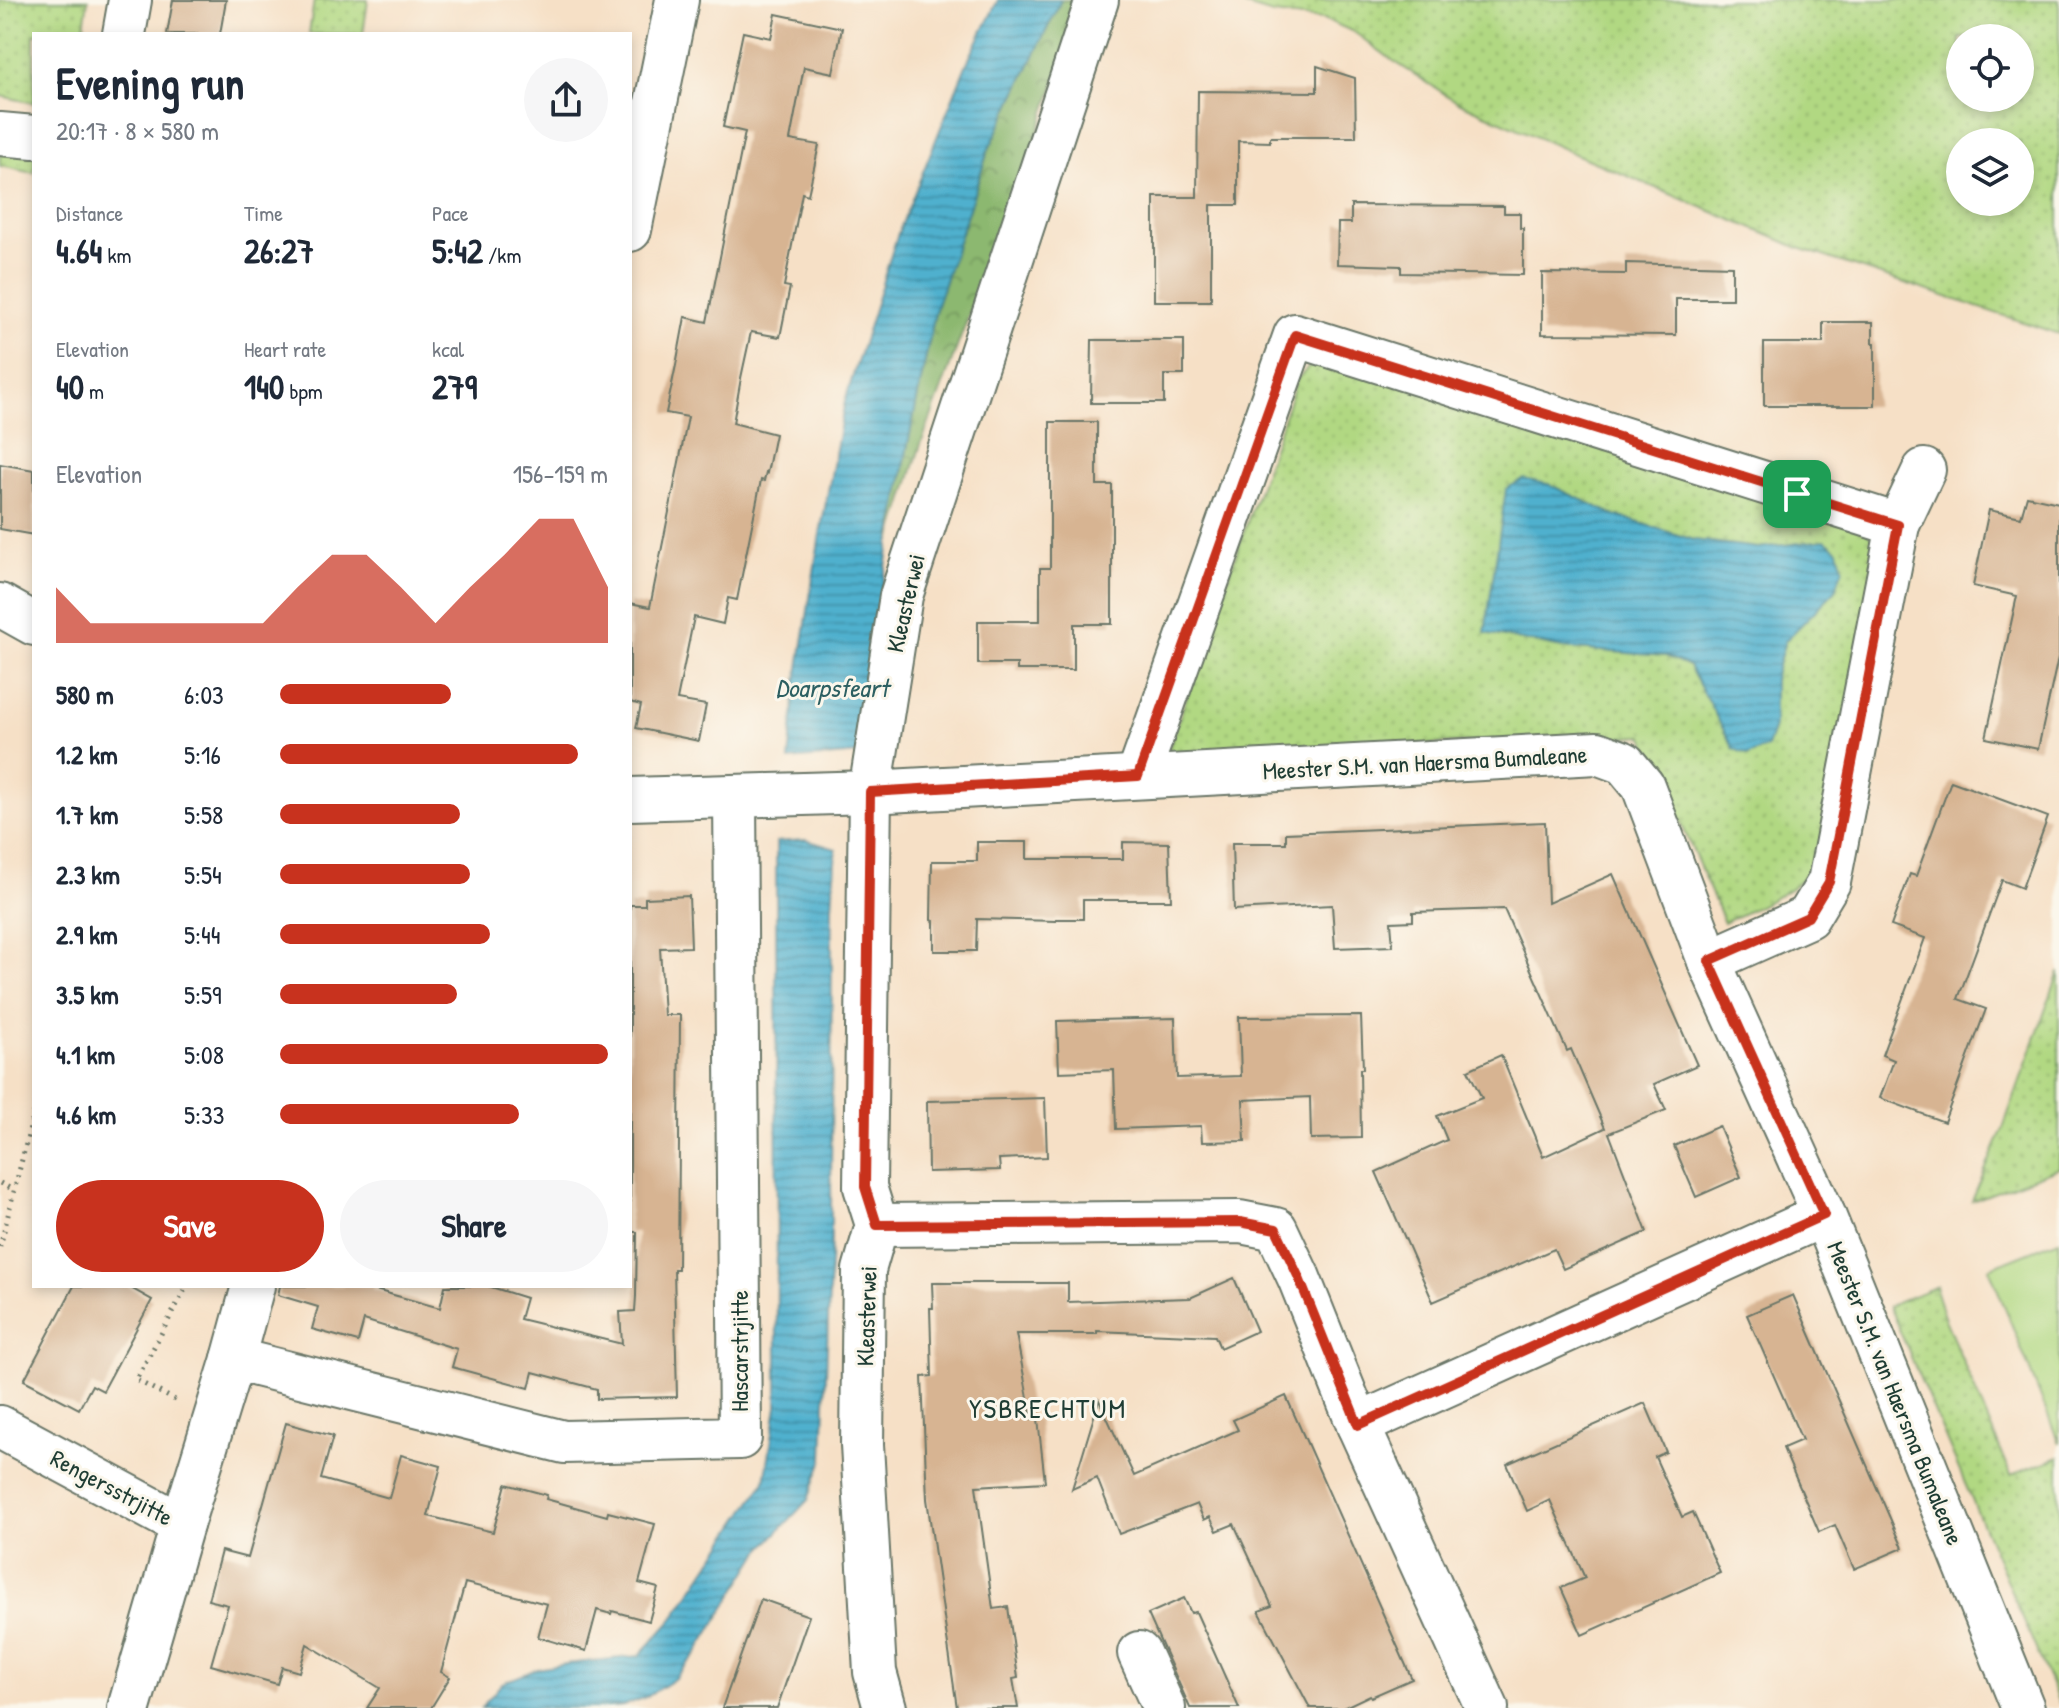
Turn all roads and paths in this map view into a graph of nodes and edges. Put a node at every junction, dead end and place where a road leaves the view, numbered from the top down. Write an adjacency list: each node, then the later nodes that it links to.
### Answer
1 (130, 0): 4 (street)
2 (677, 0): 7 (street)
3 (1097, 0): 13 (street, Kleasterwei)
4 (124, 32)
5 (0, 134): 6 (street)
6 (32, 137)
7 (632, 220)
8 (1924, 470): 9 (street)
9 (1898, 525): 12 (street); 16 (street)
10 (0, 605): 11 (street)
11 (32, 623)
12 (1138, 776): 13 (street, Meester S.M. van Haersma Bumaleane); 16 (street, Meester S.M. van Haersma Bumaleane)
13 (870, 792): 14 (street); 21 (street, Kleasterwei)
14 (735, 796): 15 (street); 25 (street, Hascarstrjitte)
15 (632, 799)
16 (1709, 961): 20 (street, Meester S.M. van Haersma Bumaleane)
17 (32, 1119): 19 (path)
18 (0, 1183): 19 (path)
19 (13, 1190): 22 (path)
20 (1824, 1215): 27 (street); 35 (street, Meester S.M. van Haersma Bumaleane)
21 (877, 1225): 27 (street); 32 (street, Kleasterwei)
22 (0, 1247)
23 (186, 1288): 26 (path)
24 (252, 1288): 25 (street)
25 (233, 1359): 26 (street)
26 (214, 1421): 29 (street)
27 (1358, 1425): 34 (street)
28 (0, 1427): 29 (street, Rengersstrjitte)
29 (182, 1525): 31 (street)
30 (1139, 1653): 33 (street)
31 (129, 1708)
32 (885, 1708)
33 (1164, 1708)
34 (1487, 1708)
35 (2023, 1708)

